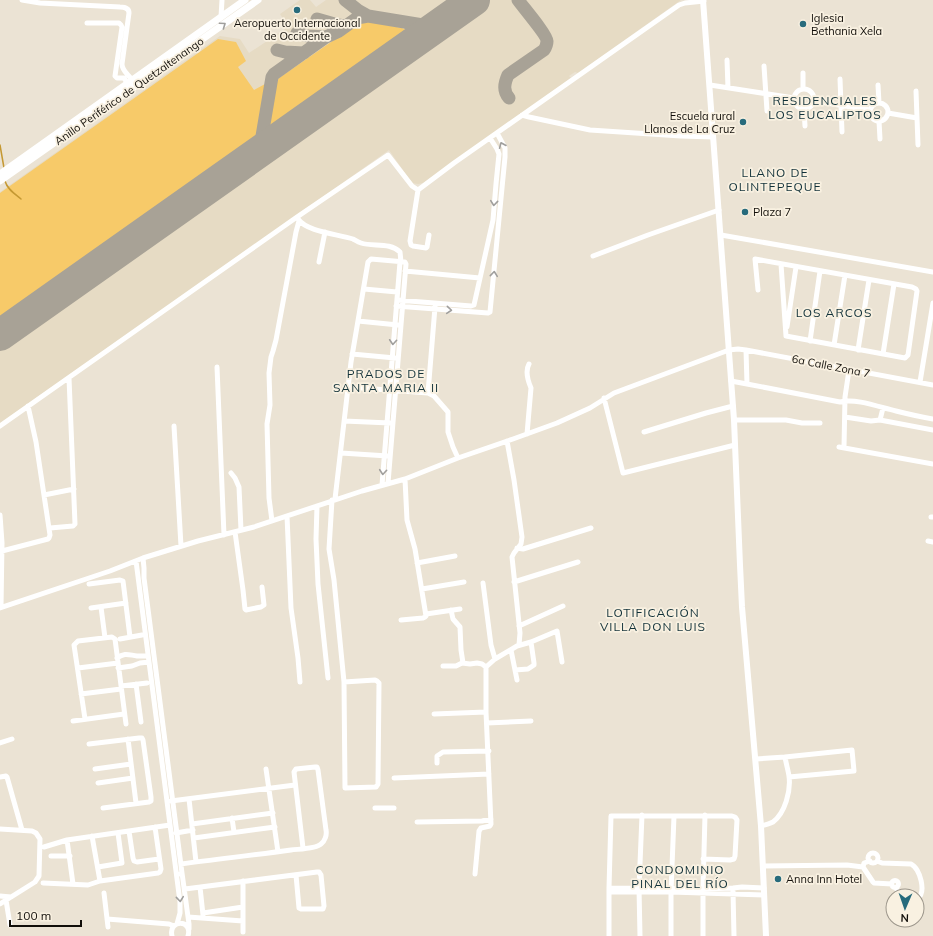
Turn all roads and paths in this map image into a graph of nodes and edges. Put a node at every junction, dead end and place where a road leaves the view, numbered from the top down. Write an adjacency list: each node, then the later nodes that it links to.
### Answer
1 (22, 0): 12 (street)
2 (222, 0): 6 (street)
3 (245, 0): 6 (highway, Anillo Periférico de Quetzaltenango)
4 (258, 0): 37 (highway, Anillo Periférico de Quetzaltenango, one-way to 4)
5 (704, 1): 13 (main road); 27 (street)
6 (221, 17): 12 (highway, Anillo Periférico de Quetzaltenango)
7 (87, 23): 12 (street)
8 (727, 60): 15 (street)
9 (764, 66): 18 (street)
10 (803, 73): 16 (street)
11 (840, 79): 22 (street)
12 (130, 81): 37 (highway, Anillo Periférico de Quetzaltenango)
13 (710, 85): 15 (street); 33 (main road)
14 (878, 85): 21 (street)
15 (728, 88): 18 (street)
16 (803, 89): 19 (street); 20 (street)
17 (916, 91): 28 (street)
18 (766, 94): 19 (street); 25 (street)
19 (794, 98): 23 (street)
20 (814, 102): 22 (street); 23 (street)
21 (879, 103): 24 (street); 26 (street)
22 (841, 106): 24 (street); 31 (street)
23 (804, 109): 30 (street)
24 (870, 110): 29 (street)
25 (767, 111)
26 (888, 113): 28 (street); 29 (street)
27 (522, 115): 32 (street); 33 (street)
28 (917, 118): 36 (street)
29 (879, 121): 35 (street)
30 (804, 126)
31 (842, 132)
32 (497, 133): 34 (street); 40 (street, one-way to 32)
33 (714, 137): 42 (main road)
34 (490, 138): 39 (street); 41 (street)
35 (880, 139)
36 (918, 145)
37 (4, 175): 38 (highway, Anillo Periférico de Quetzaltenango)
38 (0, 181)
39 (496, 184): 40 (street); 44 (street, one-way to 44)
40 (503, 184): 45 (street)
41 (418, 190): 43 (street); 49 (street)
42 (719, 210): 50 (main road); 51 (street)
43 (298, 219): 48 (street); 85 (street); 129 (street)
44 (493, 220): 45 (street); 46 (street)
45 (499, 221): 47 (street)
46 (491, 227): 47 (street); 60 (street)
47 (498, 228): 69 (street, one-way to 47)
48 (325, 232): 52 (street); 53 (street)
49 (429, 235)
50 (721, 235): 58 (street); 76 (main road)
51 (593, 256)
52 (319, 262)
53 (402, 262): 56 (street); 63 (street); 65 (street)
54 (781, 264): 55 (street); 64 (street); 73 (street)
55 (796, 267): 57 (street); 73 (street)
56 (405, 271): 60 (street); 68 (street)
57 (820, 271): 59 (street); 74 (street)
58 (933, 272)
59 (845, 275): 61 (street); 75 (street)
60 (480, 278): 67 (street)
61 (870, 280): 62 (street); 78 (street)
62 (894, 284): 80 (street); 80 (street)
63 (364, 289): 65 (street); 70 (street)
64 (758, 290)
65 (397, 292): 68 (street)
66 (933, 302): 87 (street)
67 (436, 303): 68 (street); 69 (street)
68 (400, 304): 69 (street); 71 (street); 72 (street)
69 (435, 309): 93 (street)
70 (358, 321): 71 (street); 79 (street)
71 (394, 324): 72 (street); 81 (street, one-way to 81)
72 (401, 325): 81 (street)
73 (786, 336): 74 (street)
74 (810, 341): 75 (street)
75 (834, 345): 78 (street)
76 (729, 350): 77 (street, 6a Calle Zona 7); 86 (main road); 94 (street)
77 (746, 350): 84 (street, 6a Calle Zona 7); 88 (street)
78 (858, 350): 80 (street)
79 (352, 354): 81 (street); 90 (street)
80 (883, 354)
81 (395, 358): 91 (street); 92 (street)
82 (528, 364): 111 (street)
83 (217, 367): 134 (street)
84 (849, 370): 87 (street, 6a Calle Zona 7); 95 (street)
85 (69, 378): 96 (street); 123 (street)
86 (731, 381): 88 (street); 97 (main road)
87 (920, 382): 89 (street, 6a Calle Zona 7)
88 (747, 384): 95 (street)
89 (933, 385)
90 (348, 387): 91 (street); 101 (street)
91 (389, 390): 92 (street); 104 (street)
92 (396, 391): 93 (street); 105 (street)
93 (428, 393): 117 (street)
94 (604, 398): 111 (street); 113 (street)
95 (845, 400): 98 (street); 99 (street)
96 (28, 406): 107 (street); 124 (street)
97 (733, 406): 102 (main road); 110 (street)
98 (883, 408): 100 (street); 103 (street)
99 (845, 417): 103 (street); 118 (street)
100 (933, 419)
101 (344, 420): 104 (street); 114 (street)
102 (734, 420): 106 (street); 113 (main road)
103 (880, 420): 109 (street)
104 (387, 423): 105 (street); 115 (street)
105 (393, 423): 116 (street)
106 (820, 423)
107 (0, 426)
108 (174, 426): 135 (street)
109 (933, 430)
110 (644, 432)
111 (527, 434): 112 (street)
112 (507, 441): 117 (street); 136 (street)
113 (735, 445): 199 (main road)
114 (341, 452): 115 (street); 125 (street)
115 (384, 456): 116 (street); 122 (street, one-way to 122)
116 (391, 456): 121 (street)
117 (458, 458): 120 (street)
118 (933, 464)
119 (230, 473): 133 (street)
120 (405, 479): 121 (street); 141 (street)
121 (388, 484): 122 (street)
122 (382, 485): 125 (street)
123 (74, 489): 124 (street); 131 (street)
124 (44, 495): 131 (street)
125 (334, 500): 126 (street); 179 (street)
126 (317, 506): 128 (street); 176 (street)
127 (0, 516): 130 (street)
128 (287, 516): 129 (street); 178 (street)
129 (272, 521): 133 (street)
130 (0, 523): 137 (street)
131 (50, 528): 137 (street)
132 (591, 528): 136 (street)
133 (238, 531): 134 (street); 148 (street)
134 (224, 535): 135 (street)
135 (182, 546): 139 (street)
136 (517, 548): 146 (street)
137 (2, 551): 143 (street)
138 (455, 556): 141 (street)
139 (143, 558): 140 (street); 214 (street)
140 (136, 561): 152 (street); 167 (street)
141 (417, 562): 149 (street)
142 (578, 562): 146 (street)
143 (1, 572): 152 (street)
144 (464, 582): 149 (street)
145 (483, 582): 168 (street)
146 (514, 582): 159 (street)
147 (89, 584): 150 (street)
148 (262, 587)
149 (422, 589): 157 (street)
150 (126, 603): 153 (street); 161 (street)
151 (563, 606): 159 (street)
152 (0, 607)
153 (101, 607): 154 (street); 162 (street)
154 (91, 608)
155 (460, 609): 156 (street)
156 (451, 610): 157 (street); 171 (street)
157 (426, 614): 158 (street)
158 (401, 620)
159 (519, 626): 165 (street)
160 (142, 635): 161 (street)
161 (130, 637): 163 (street)
162 (105, 638): 170 (street); 174 (street)
163 (120, 639)
164 (531, 642): 165 (street); 169 (street); 175 (street)
165 (519, 645): 166 (street)
166 (511, 650): 168 (street); 175 (street)
167 (149, 659): 170 (street); 170 (street); 213 (street)
168 (495, 659): 173 (street)
169 (562, 662)
170 (118, 663): 174 (street); 182 (street)
171 (463, 663): 172 (street); 173 (street)
172 (443, 666)
173 (486, 667): 184 (street)
174 (78, 668): 183 (street)
175 (515, 670): 177 (street)
176 (328, 678)
177 (517, 680)
178 (300, 682)
179 (344, 682): 179 (street)
180 (147, 683): 181 (street)
181 (136, 684): 182 (street); 190 (street)
182 (121, 687): 183 (street); 185 (street)
183 (81, 694): 187 (street)
184 (486, 712): 186 (street); 191 (street)
185 (124, 714): 187 (street); 192 (street)
186 (434, 714)
187 (85, 719): 188 (street)
188 (73, 721)
189 (531, 721): 191 (street)
190 (141, 722)
191 (487, 723): 197 (street)
192 (126, 724)
193 (12, 739): 195 (street)
194 (128, 739): 196 (street); 201 (street); 215 (street)
195 (0, 743)
196 (88, 744)
197 (488, 751): 200 (street); 204 (street)
198 (785, 757): 199 (street); 205 (street); 205 (street)
199 (756, 759): 228 (main road)
200 (437, 763)
201 (131, 764): 202 (street); 207 (street)
202 (94, 769)
203 (266, 769): 211 (street)
204 (489, 774): 208 (street); 224 (street)
205 (789, 776): 228 (street)
206 (0, 777): 232 (street)
207 (133, 778): 209 (street); 215 (street)
208 (394, 778)
209 (98, 783)
210 (295, 785): 211 (street); 243 (street); 243 (street)
211 (270, 789): 212 (street); 219 (street)
212 (189, 799): 214 (street); 226 (street)
213 (167, 801): 214 (street); 227 (street)
214 (174, 801): 235 (street)
215 (136, 803): 216 (street)
216 (103, 808)
217 (374, 808): 218 (street)
218 (394, 808)
219 (273, 813): 223 (street); 230 (street)
220 (642, 815): 222 (street); 269 (street); 270 (street)
221 (706, 815): 222 (street); 248 (street); 248 (street)
222 (674, 816): 271 (street)
223 (232, 818): 226 (street); 236 (street)
224 (491, 819): 225 (street); 257 (street)
225 (416, 822)
226 (192, 824): 233 (street)
227 (170, 825): 229 (street); 238 (street)
228 (761, 826): 253 (main road)
229 (154, 827): 234 (street); 247 (street)
230 (275, 827): 236 (street); 244 (street)
231 (0, 829): 232 (street)
232 (22, 830): 278 (street)
233 (193, 830): 235 (street); 240 (street)
234 (129, 831): 237 (street); 247 (street)
235 (177, 832): 238 (street); 252 (street)
236 (234, 832): 240 (street)
237 (118, 833): 239 (street); 254 (street)
238 (171, 834): 256 (street)
239 (92, 836): 241 (street); 254 (street)
240 (194, 838): 251 (street)
241 (68, 840): 242 (street); 246 (street)
242 (44, 847)
243 (303, 848): 244 (street)
244 (278, 852): 251 (street)
245 (51, 856): 246 (street)
246 (70, 856): 262 (street)
247 (159, 859): 259 (street)
248 (703, 859): 272 (street)
249 (870, 861): 250 (street); 250 (street); 255 (street)
250 (877, 861): 267 (street)
251 (196, 862): 252 (street)
252 (182, 864): 256 (street)
253 (763, 866): 255 (street); 265 (main road)
254 (98, 867): 259 (street)
255 (863, 867): 266 (street)
256 (180, 874): 268 (street); 286 (street, one-way to 286)
257 (475, 874)
258 (296, 875): 258 (street); 260 (street)
259 (100, 881): 262 (street)
260 (243, 882): 263 (street); 280 (street)
261 (43, 883): 262 (street)
262 (73, 884)
263 (200, 887): 268 (street); 281 (street)
264 (751, 888): 265 (street); 273 (street); 275 (street)
265 (764, 888): 276 (main road)
266 (896, 888)
267 (921, 888)
268 (184, 889): 282 (street)
269 (609, 890): 270 (street); 292 (street)
270 (640, 890): 271 (street); 293 (street)
271 (671, 890): 272 (street); 294 (street)
272 (703, 891): 273 (street); 295 (street)
273 (733, 891): 275 (street); 296 (street)
274 (104, 893): 283 (street)
275 (751, 894): 276 (street)
276 (764, 895): 297 (main road)
277 (0, 896): 278 (street)
278 (9, 899): 279 (street); 285 (street)
279 (0, 904)
280 (243, 907): 281 (street); 284 (street)
281 (203, 915): 282 (street); 284 (street)
282 (188, 917): 288 (street)
283 (107, 919): 286 (street); 287 (street)
284 (243, 921): 289 (street)
285 (10, 925)
286 (176, 925): 288 (street); 290 (street)
287 (108, 927)
288 (189, 929): 291 (street)
289 (243, 932)
290 (172, 936)
291 (188, 936)
292 (608, 936)
293 (640, 936)
294 (671, 936)
295 (703, 936)
296 (734, 936)
297 (766, 936)

